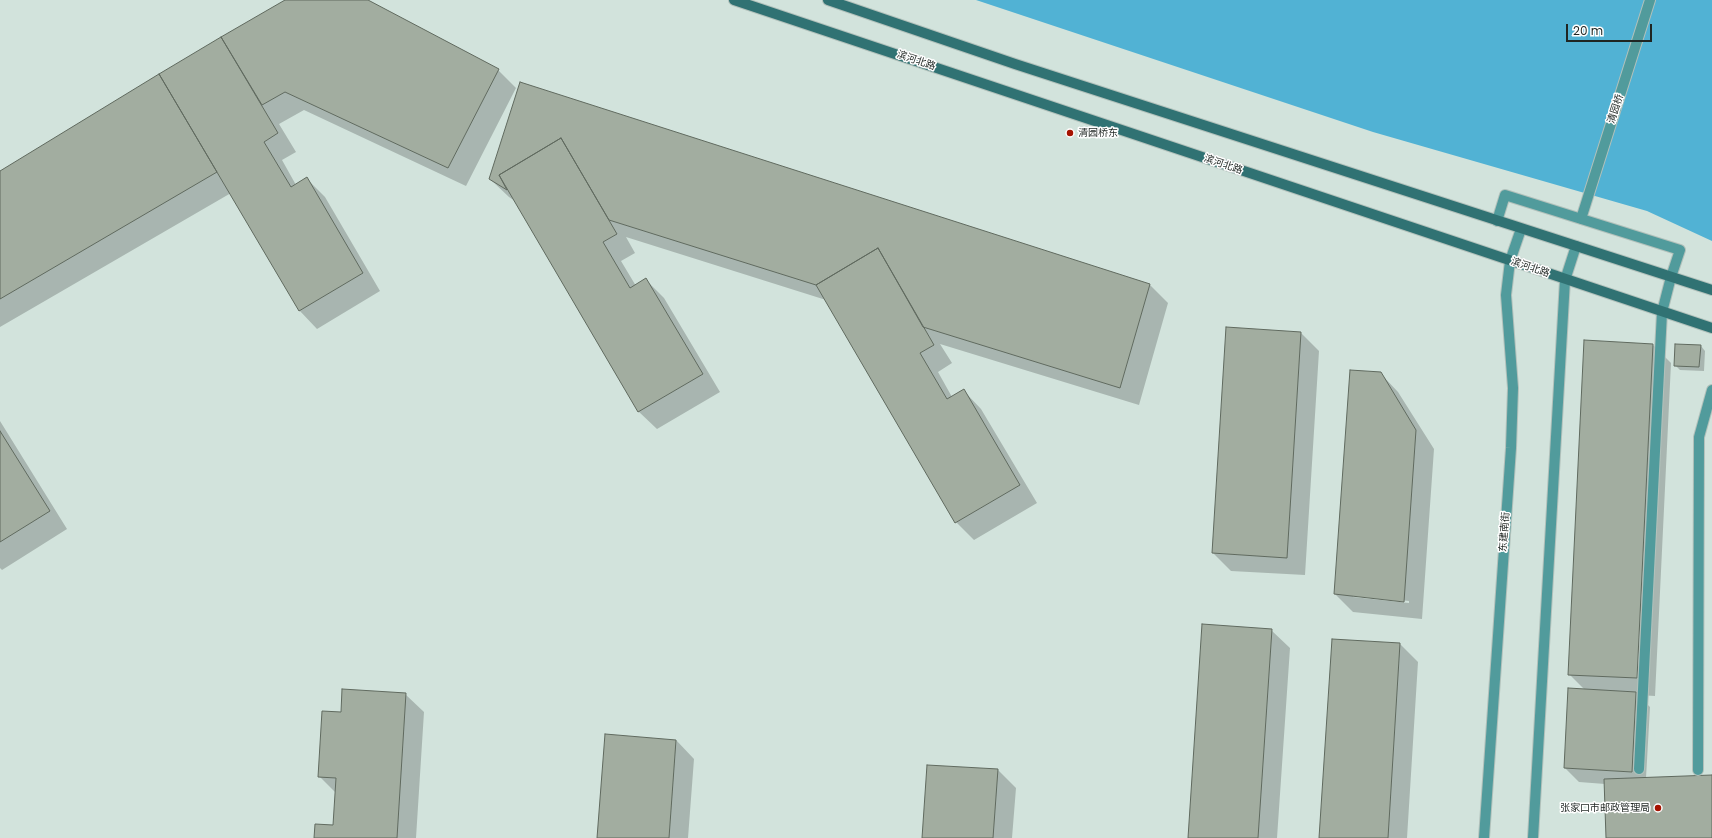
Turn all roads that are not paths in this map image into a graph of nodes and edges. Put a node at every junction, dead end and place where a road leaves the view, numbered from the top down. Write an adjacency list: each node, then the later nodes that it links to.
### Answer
1 (734, 0): 8 (main road, 滨河北路)
2 (828, 0): 5 (main road)
3 (1650, 0): 4 (street, 清园桥)
4 (1581, 219): 5 (street); 9 (street)
5 (1497, 221): 6 (main road)
6 (1521, 228): 7 (main road); 8 (street, 东建南街)
7 (1576, 246): 9 (main road); 10 (street)
8 (1510, 261): 10 (main road, 滨河北路); 17 (street, 东建南街)
9 (1671, 277): 11 (main road); 12 (street)
10 (1565, 280): 12 (main road, 滨河北路); 18 (street)
11 (1712, 290)
12 (1662, 312): 13 (main road, 滨河北路); 15 (street)
13 (1712, 328)
14 (1712, 390): 16 (street)
15 (1638, 769)
16 (1698, 770)
17 (1484, 838)
18 (1533, 838)

